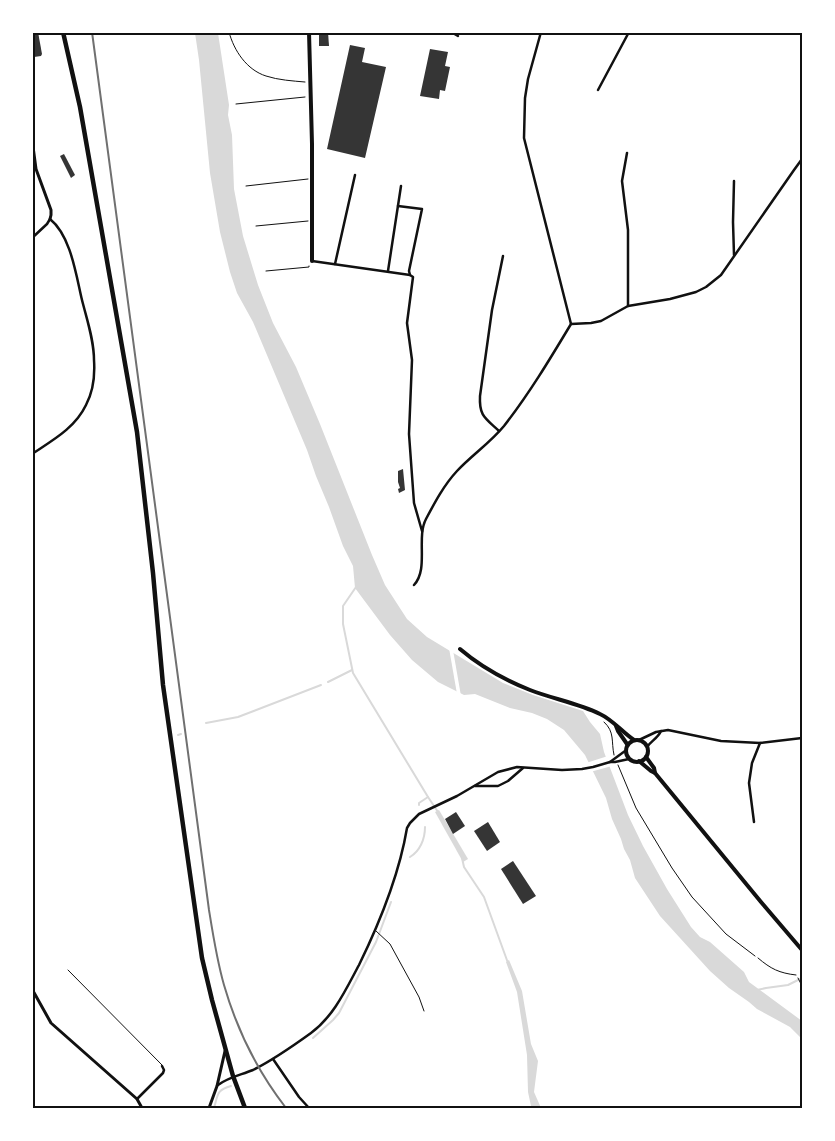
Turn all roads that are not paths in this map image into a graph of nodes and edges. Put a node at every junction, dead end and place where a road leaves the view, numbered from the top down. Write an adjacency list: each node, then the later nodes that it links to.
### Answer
1 (63, 32): 53 (main road)
2 (309, 32): 19 (main road)
3 (451, 32): 6 (street)
4 (541, 32): 24 (street)
5 (629, 32): 7 (street)
6 (458, 36)
7 (598, 90)
8 (32, 139): 15 (street)
9 (627, 154): 23 (street)
10 (802, 159): 18 (street)
11 (355, 175): 20 (street)
12 (734, 181): 18 (street)
13 (401, 186): 14 (street)
14 (398, 206): 21 (street); 22 (street)
15 (50, 219): 16 (street); 26 (street)
16 (32, 238)
17 (503, 256): 25 (street)
18 (734, 257): 23 (street)
19 (310, 261): 20 (street)
20 (335, 264): 21 (street)
21 (388, 271): 22 (street)
22 (410, 275): 27 (street)
23 (628, 306): 24 (street)
24 (572, 324): 25 (street)
25 (499, 431): 27 (street)
26 (32, 454)
27 (422, 532): 28 (street)
28 (414, 584)
29 (460, 649): 30 (main road)
30 (616, 726): 33 (main road); 34 (main road)
31 (661, 732): 33 (street); 35 (street); 36 (street)
32 (802, 738): 35 (street)
33 (636, 740): 34 (main road); 36 (main road)
34 (627, 744): 37 (main road)
35 (760, 744): 45 (street)
36 (647, 747): 38 (main road)
37 (625, 751): 39 (main road); 41 (street)
38 (646, 756): 40 (main road); 43 (main road)
39 (629, 759): 40 (main road); 41 (street)
40 (639, 761): 43 (main road)
41 (610, 762): 42 (street)
42 (523, 768): 44 (street); 44 (street)
43 (656, 773): 47 (main road)
44 (474, 787): 46 (street)
45 (754, 822)
46 (377, 931): 52 (lane); 54 (street)
47 (802, 950)
48 (758, 958): 50 (lane)
49 (68, 970): 55 (lane)
50 (796, 975)
51 (32, 989): 58 (street)
52 (424, 1011)
53 (226, 1048): 56 (main road); 57 (street)
54 (273, 1059): 56 (street); 62 (street)
55 (162, 1066): 58 (street)
56 (234, 1076): 57 (street); 61 (main road)
57 (217, 1086): 60 (street)
58 (137, 1099): 59 (street)
59 (142, 1108)
60 (209, 1108)
61 (245, 1108)
62 (309, 1108)

